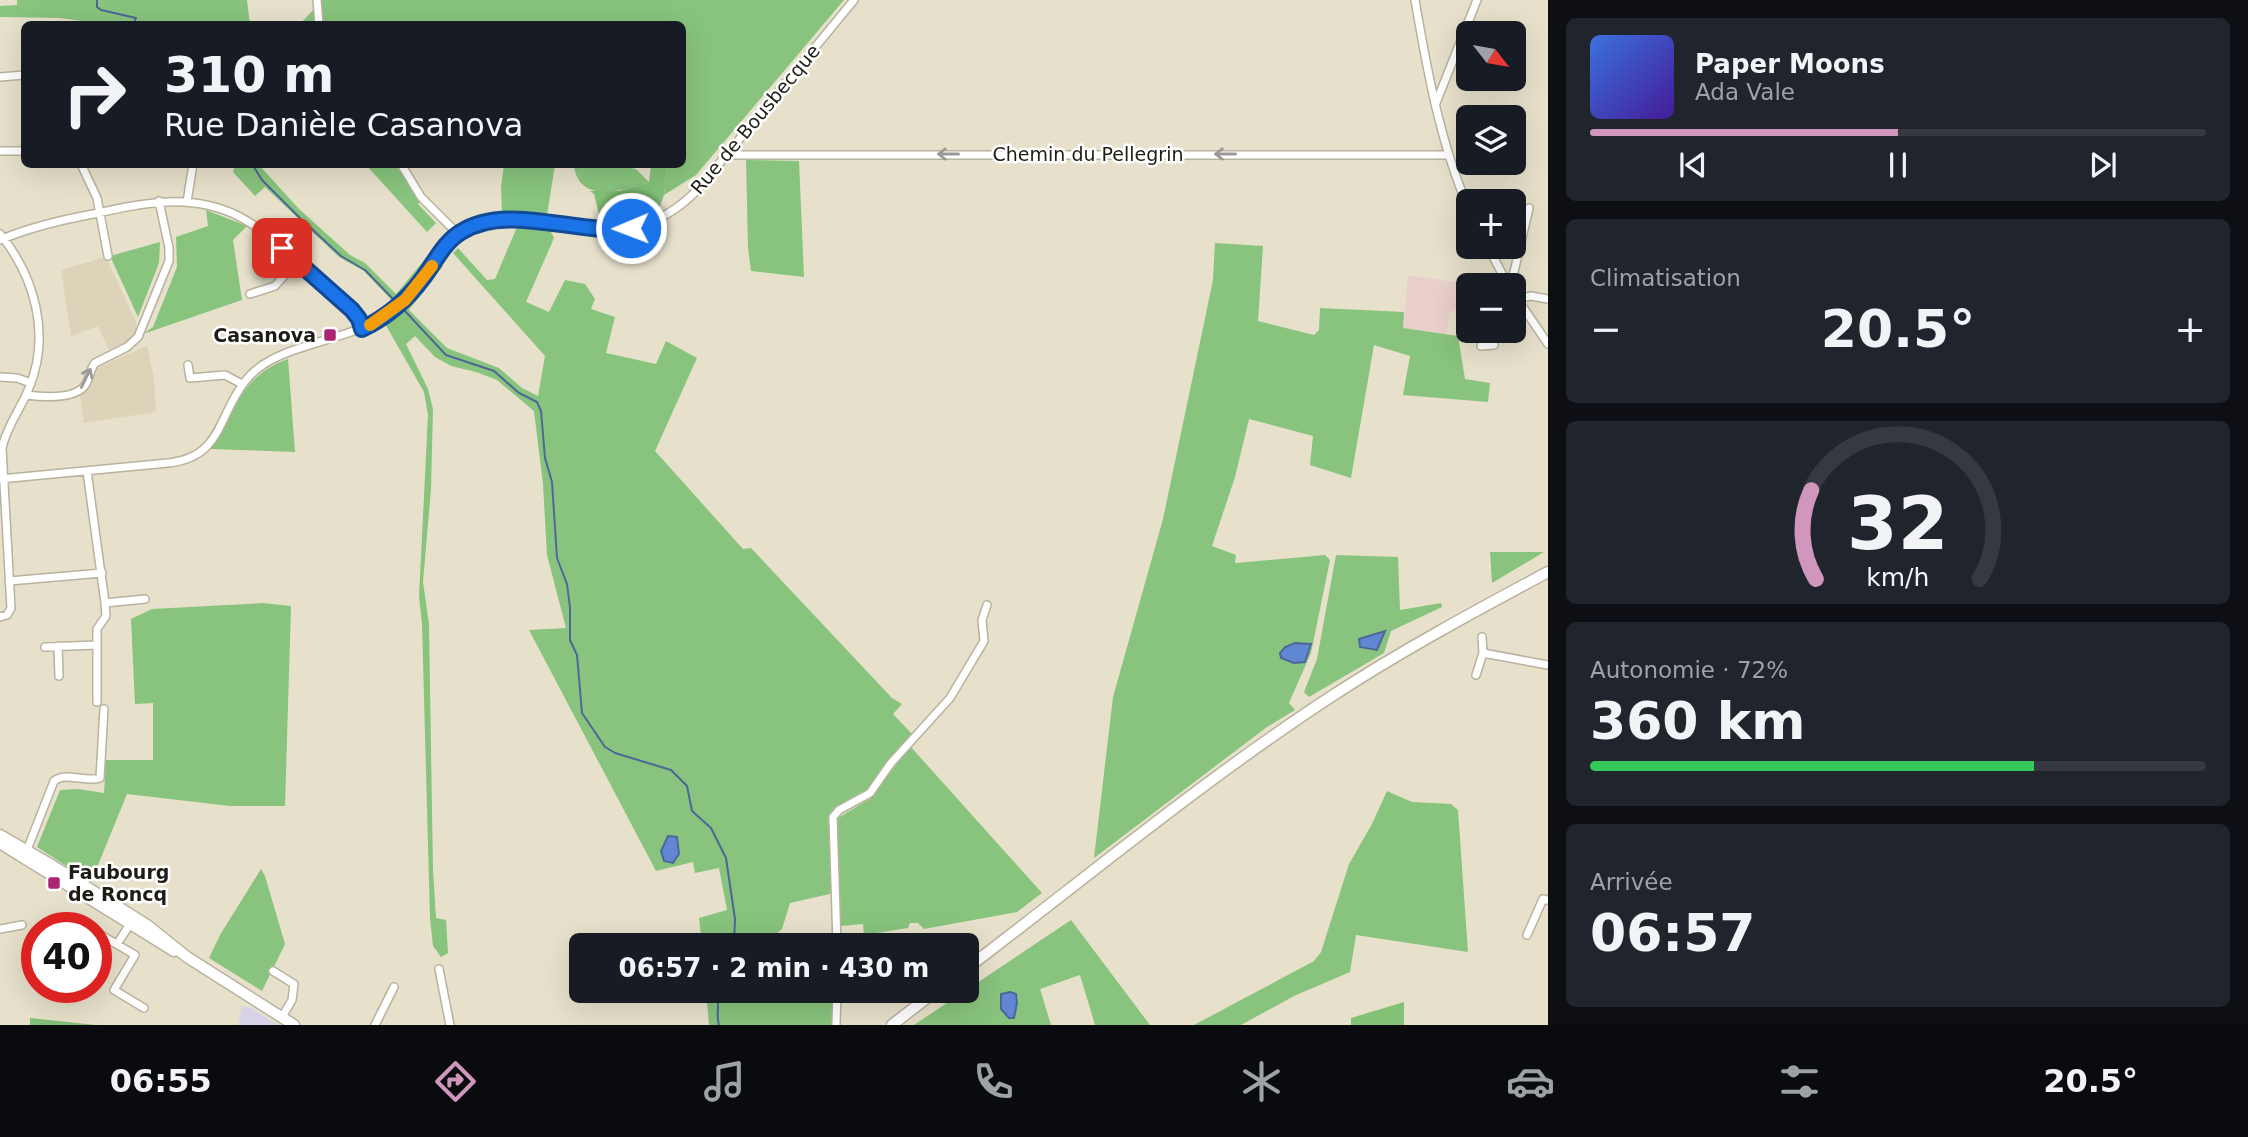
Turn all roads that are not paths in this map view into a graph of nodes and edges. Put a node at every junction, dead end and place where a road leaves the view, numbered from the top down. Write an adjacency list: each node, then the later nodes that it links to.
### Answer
1 (317, 0): 5 (street)
2 (854, 0): 11 (street, Rue de Bousbecque)
3 (1415, 0): 8 (street)
4 (1477, 0): 8 (street)
5 (319, 21)
6 (21, 75): 7 (street)
7 (0, 77)
8 (1436, 103): 12 (street)
9 (21, 150): 10 (street)
10 (0, 151)
11 (726, 155): 12 (street, Chemin du Pellegrin, one-way to 11); 21 (street, Rue de Bousbecque)
12 (1450, 155): 16 (street)
13 (83, 168): 20 (street)
14 (192, 168): 18 (street)
15 (403, 168): 21 (street)
16 (1462, 189)
17 (159, 201): 18 (street); 20 (street); 38 (street, one-way to 17)
18 (187, 202): 24 (street)
19 (1529, 208): 25 (street)
20 (100, 212): 22 (street); 23 (street)
21 (458, 234): 30 (street)
22 (1, 238): 36 (street)
23 (108, 256)
24 (297, 261): 26 (street); 30 (street)
25 (1514, 273)
26 (250, 294)
27 (1526, 296): 28 (street)
28 (1548, 299)
29 (1526, 312): 31 (street)
30 (362, 329): 37 (street)
31 (1548, 344)
32 (1494, 345): 33 (street)
33 (1481, 346)
34 (188, 365): 37 (street)
35 (0, 377): 36 (street)
36 (31, 383): 38 (street)
37 (242, 384): 39 (street)
38 (26, 395): 40 (street)
39 (88, 471): 40 (street); 43 (street)
40 (1, 479): 41 (street)
41 (4, 560): 45 (street)
42 (1548, 572): 46 (main road)
43 (102, 573): 45 (street); 48 (street)
44 (1548, 578): 46 (main road)
45 (9, 581): 50 (street)
46 (1506, 596): 72 (main road)
47 (145, 599): 48 (street)
48 (105, 603): 52 (street)
49 (987, 605): 68 (street)
50 (4, 615)
51 (1482, 637): 55 (street)
52 (97, 645): 53 (street); 59 (street)
53 (58, 646): 54 (street); 58 (street)
54 (45, 647)
55 (1483, 653): 56 (street); 57 (street)
56 (1548, 665)
57 (1476, 675)
58 (59, 676)
59 (97, 702)
60 (104, 709): 63 (street)
61 (0, 836): 62 (main road)
62 (4, 846): 63 (main road); 65 (main road)
63 (27, 850): 65 (main road)
64 (1548, 900): 69 (street)
65 (132, 921): 71 (street); 79 (main road)
66 (21, 925): 67 (street)
67 (0, 929)
68 (837, 933)
69 (1527, 935)
70 (112, 941): 71 (street)
71 (117, 944): 78 (street)
72 (979, 959)
73 (439, 969): 82 (street)
74 (273, 971): 79 (street)
75 (394, 987): 81 (street)
76 (836, 1003): 83 (street)
77 (920, 1003): 84 (main road)
78 (144, 1008)
79 (282, 1017): 80 (main road)
80 (294, 1025)
81 (375, 1025)
82 (450, 1025)
83 (835, 1025)
84 (892, 1025)

